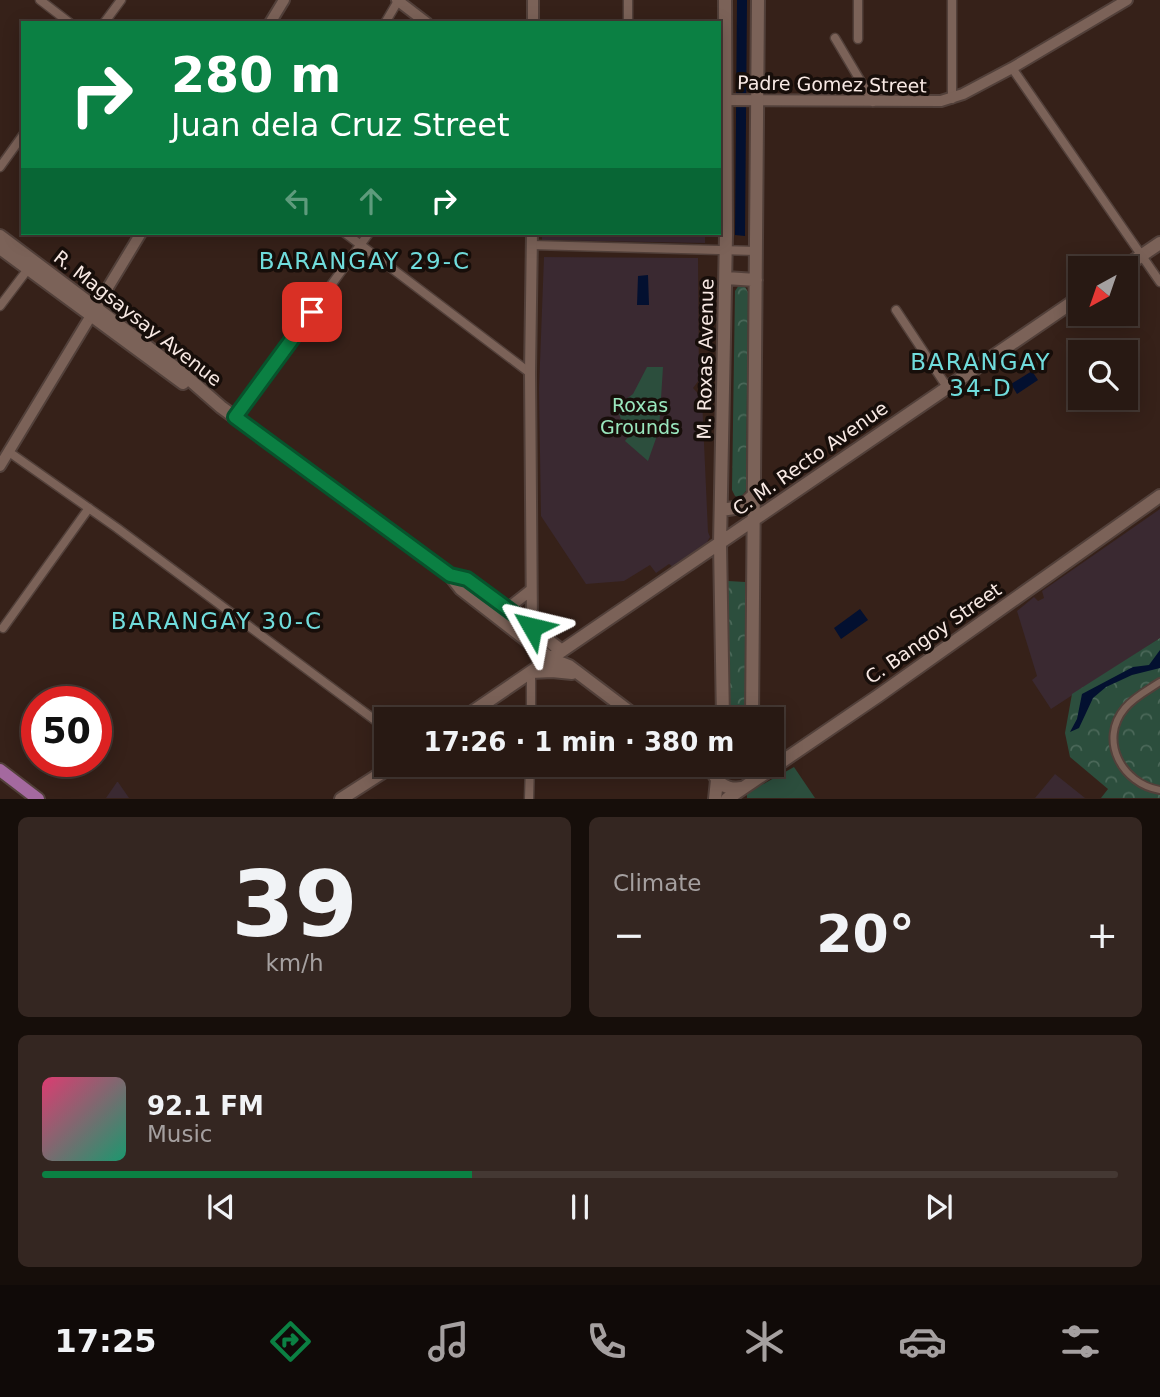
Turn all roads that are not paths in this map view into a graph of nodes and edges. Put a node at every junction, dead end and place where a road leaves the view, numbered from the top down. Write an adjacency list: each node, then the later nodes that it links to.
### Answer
1 (40, 0): 13 (street)
2 (121, 0): 14 (street)
3 (284, 0): 15 (street)
4 (397, 0): 16 (street); 17 (street)
5 (533, 0): 12 (street)
6 (628, 0): 18 (street)
7 (725, 0): 23 (main road, M. Roxas Avenue)
8 (758, 0): 23 (main road, M. Roxas Avenue)
9 (859, 0): 20 (street)
10 (952, 0): 22 (street)
11 (1127, 0): 21 (street, Padre Gomez Street)
12 (531, 20)
13 (67, 21)
14 (105, 21)
15 (271, 21)
16 (386, 21)
17 (424, 21)
18 (628, 21)
19 (835, 37): 24 (street)
20 (858, 39)
21 (1012, 68): 22 (street, Padre Gomez Street); 38 (street)
22 (952, 99): 24 (street, Padre Gomez Street)
23 (736, 100): 24 (street, Padre Gomez Street); 36 (main road, M. Roxas Avenue); 37 (main road, M. Roxas Avenue)
24 (873, 102)
25 (21, 138): 26 (street)
26 (0, 167)
27 (140, 235): 47 (street)
28 (348, 235): 33 (street)
29 (367, 235): 33 (street)
30 (532, 235): 34 (street)
31 (0, 236): 47 (main road, R. Magsaysay Avenue)
32 (1160, 243): 38 (main road)
33 (360, 244): 48 (street); 50 (street)
34 (532, 245): 36 (street); 48 (street)
35 (0, 248): 40 (main road, R. Magsaysay Avenue)
36 (726, 250): 37 (street); 41 (main road, M. Roxas Avenue)
37 (756, 251): 42 (main road, M. Roxas Avenue)
38 (1142, 255): 39 (main road); 43 (street)
39 (1138, 258)
40 (27, 270): 45 (street); 47 (main road, R. Magsaysay Avenue)
41 (726, 278): 42 (main road); 56 (main road, M. Roxas Avenue)
42 (756, 280): 53 (main road, M. Roxas Avenue)
43 (1160, 282)
44 (1068, 305): 49 (main road, C. M. Recto Avenue)
45 (0, 306)
46 (896, 310): 49 (street)
47 (93, 312): 50 (main road, R. Magsaysay Avenue); 51 (street)
48 (530, 373): 60 (street)
49 (947, 387): 57 (main road, C. M. Recto Avenue)
50 (235, 417): 59 (main road, R. Magsaysay Avenue)
51 (9, 452): 52 (street); 55 (street)
52 (0, 466)
53 (755, 494): 56 (main road); 57 (main road, M. Roxas Avenue)
54 (1160, 496): 81 (main road, C. Bangoy Street)
55 (89, 508): 63 (street); 76 (street)
56 (721, 510): 58 (main road, M. Roxas Avenue)
57 (755, 520): 58 (main road, C. M. Recto Avenue); 75 (main road, M. Roxas Avenue)
58 (720, 544): 65 (main road, C. M. Recto Avenue); 74 (main road, M. Roxas Avenue)
59 (450, 575): 61 (main road, R. Magsaysay Avenue); 64 (main road, R. Magsaysay Avenue)
60 (531, 590): 61 (street); 62 (street)
61 (507, 609): 62 (main road, R. Magsaysay Avenue)
62 (532, 627): 65 (main road, R. Magsaysay Avenue)
63 (3, 628)
64 (531, 643): 66 (main road, R. Magsaysay Avenue); 68 (main road)
65 (562, 651): 66 (main road, C. M. Recto Avenue); 67 (main road)
66 (551, 659): 67 (main road, R. Magsaysay Avenue); 68 (main road, C. M. Recto Avenue)
67 (569, 666): 69 (main road)
68 (533, 671): 69 (main road); 71 (main road, C. M. Recto Avenue); 72 (street)
69 (580, 675): 73 (main road)
70 (1160, 682): 84 (street)
71 (480, 707)
72 (532, 707)
73 (623, 707)
74 (723, 707)
75 (752, 707)
76 (374, 719)
77 (0, 770): 85 (main road)
78 (375, 777): 86 (main road)
79 (530, 777): 87 (street)
80 (716, 777): 82 (main road)
81 (756, 779): 83 (main road, C. Bangoy Street)
82 (717, 780): 83 (main road); 88 (main road)
83 (743, 788): 89 (main road, C. Bangoy Street)
84 (1160, 790)
85 (38, 799)
86 (341, 799)
87 (529, 799)
88 (715, 799)
89 (727, 799)

